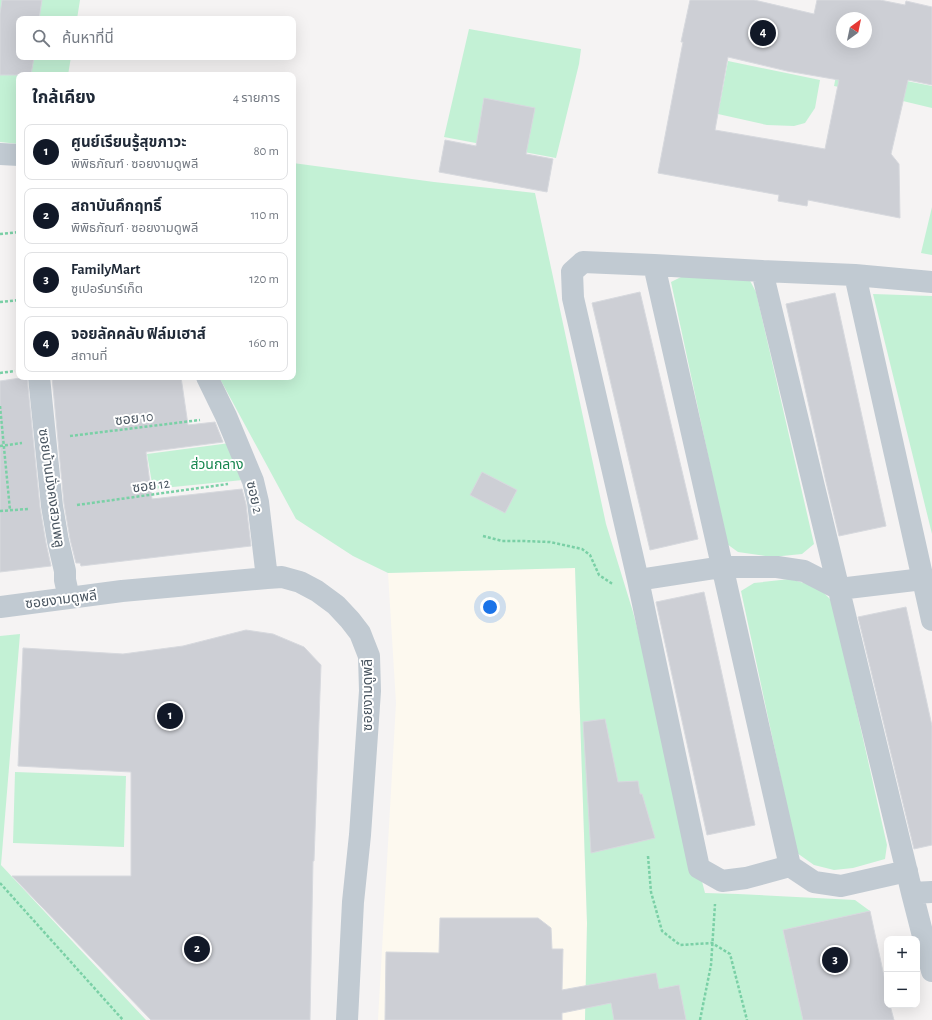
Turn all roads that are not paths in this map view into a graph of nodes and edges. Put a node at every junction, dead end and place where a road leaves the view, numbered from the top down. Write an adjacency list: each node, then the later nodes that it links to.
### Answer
1 (0, 154): 2 (street)
2 (16, 155)
3 (654, 265): 4 (street); 9 (street); 11 (street)
4 (762, 271): 5 (street); 13 (street)
5 (854, 275): 6 (street); 12 (street)
6 (932, 282)
7 (39, 380): 14 (street, ซอยบ้านมั่งคงสวนพลู)
8 (208, 380): 10 (street, ซอย 2)
9 (722, 567): 11 (street); 13 (street); 17 (street)
10 (268, 578): 14 (street, ซอยงามดูพลี); 21 (street, ซอยงามดูพลี)
11 (638, 580): 17 (street)
12 (928, 580): 13 (street); 16 (street)
13 (839, 589): 18 (street)
14 (69, 598): 15 (street, ซอยงามดูพลี)
15 (0, 607)
16 (932, 620)
17 (790, 866): 18 (street)
18 (907, 871): 19 (street)
19 (922, 892): 20 (street)
20 (932, 971)
21 (347, 1020)

